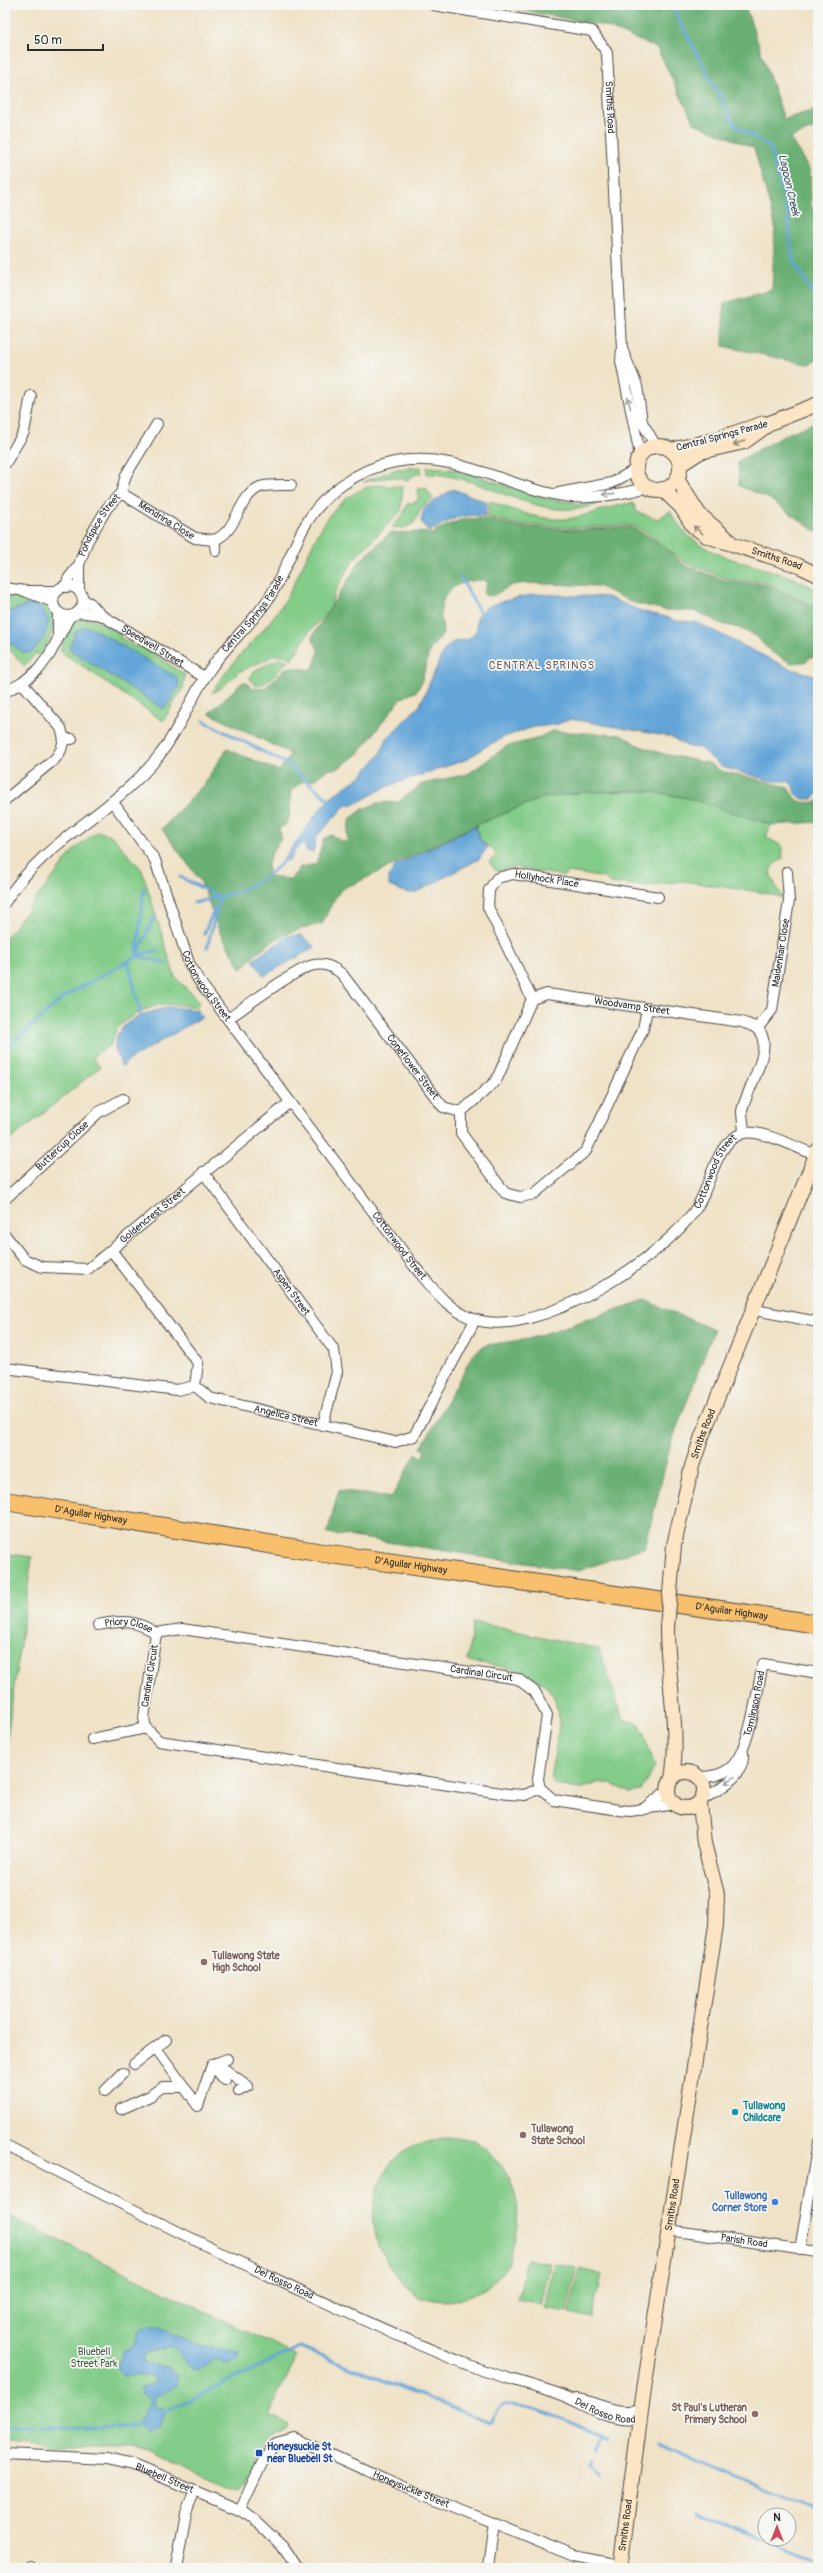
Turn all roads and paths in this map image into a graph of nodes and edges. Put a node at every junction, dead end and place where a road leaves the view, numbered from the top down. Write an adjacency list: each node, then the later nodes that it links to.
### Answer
1 (433, 5): 2 (street, Smiths Road)
2 (622, 349): 7 (street, Smiths Road); 9 (street, Smiths Road, one-way to 2)
3 (31, 396): 10 (street)
4 (812, 406): 5 (main road, Central Springs Parade)
5 (772, 422): 8 (main road, Central Springs Parade); 11 (main road, Central Springs Parade, one-way to 11)
6 (157, 424): 16 (street, Pondspice Street)
7 (656, 446): 8 (main road); 9 (main road)
8 (671, 450): 11 (main road)
9 (640, 455): 12 (main road)
10 (5, 464)
11 (680, 465): 13 (main road)
12 (636, 469): 15 (main road); 17 (street, Central Springs Parade)
13 (677, 479): 15 (main road); 19 (main road, Smiths Road)
14 (291, 485): 18 (street)
15 (655, 488): 17 (street, Central Springs Parade, one-way to 17); 19 (main road, Smiths Road, one-way to 15)
16 (121, 493): 18 (street, Mendrina Close); 21 (street, Pondspice Street)
17 (557, 493): 32 (street, Central Springs Parade)
18 (214, 540): 20 (street)
19 (734, 545): 22 (main road, Smiths Road)
20 (216, 551)
21 (79, 565): 24 (street, Pondspice Street); 26 (street, Pondspice Street)
22 (818, 575)
23 (5, 588): 25 (street)
24 (62, 589): 25 (street); 26 (street); 27 (street, Pondspice Street)
25 (25, 591): 27 (street)
26 (81, 596): 29 (street); 30 (street, Speedwell Street)
27 (53, 602): 28 (street)
28 (58, 612): 29 (street, Speedwell Street); 31 (street)
29 (74, 614): 30 (street, Speedwell Street); 31 (street)
30 (101, 615): 32 (street, Speedwell Street)
31 (58, 635): 33 (street)
32 (204, 677): 36 (street, Central Springs Parade)
33 (22, 683): 34 (street); 35 (street)
34 (5, 692)
35 (5, 800)
36 (112, 801): 39 (street, Central Springs Parade); 42 (street, Cottonwood Street)
37 (787, 872): 43 (street, Maidenhair Close)
38 (658, 897): 40 (street, Hollyhock Place)
39 (5, 902)
40 (532, 1000): 41 (street, Woodvamp Street); 46 (street)
41 (647, 1009): 43 (street, Woodvamp Street); 46 (street)
42 (228, 1019): 45 (street, Cottonwood Street); 46 (street, Coneflower Street)
43 (757, 1029): 47 (street)
44 (123, 1099): 50 (street, Buttercup Close)
45 (290, 1102): 49 (street, Goldencrest Street); 54 (street, Cottonwood Street)
46 (461, 1112)
47 (744, 1133): 48 (street, Cottonwood Street); 54 (street, Cottonwood Street)
48 (817, 1153): 53 (main road, Smiths Road)
49 (203, 1172): 52 (street, Goldencrest Street); 58 (street, Aspen Street)
50 (5, 1198)
51 (5, 1235): 52 (street, Goldencrest Street)
52 (111, 1250): 57 (street)
53 (755, 1310): 55 (street); 65 (main road, Smiths Road, bridge)
54 (474, 1320): 58 (street, Angelica Street)
55 (818, 1322)
56 (5, 1368): 57 (street)
57 (195, 1386): 58 (street, Angelica Street)
58 (323, 1424)
59 (5, 1501): 60 (highway, D'Aguilar Highway)
60 (818, 1624)
61 (98, 1625): 62 (street, Priory Close)
62 (156, 1634): 64 (street, Cardinal Circuit); 70 (street, Cardinal Circuit)
63 (818, 1673): 67 (street, Tomlinson Road)
64 (146, 1728): 66 (street); 70 (street)
65 (675, 1735): 68 (main road, Smiths Road); 69 (main road, Smiths Road)
66 (92, 1739)
67 (743, 1751): 68 (street, Tomlinson Road); 71 (street, Tomlinson Road, one-way to 71)
68 (697, 1775): 69 (main road); 71 (main road)
69 (670, 1784): 72 (main road); 73 (street)
70 (540, 1788): 73 (street)
71 (701, 1801): 72 (main road); 74 (main road, Smiths Road)
72 (677, 1805): 73 (street); 74 (main road, Smiths Road)
73 (642, 1810)
74 (704, 1843): 88 (main road, Smiths Road)
75 (166, 2040): 76 (street)
76 (156, 2048): 78 (street); 82 (street)
77 (227, 2059): 79 (street)
78 (134, 2064)
79 (214, 2064): 81 (street); 82 (street); 84 (street)
80 (123, 2073): 83 (street)
81 (225, 2080)
82 (184, 2087): 85 (street)
83 (105, 2091)
84 (239, 2091)
85 (121, 2109)
86 (818, 2143): 89 (street)
87 (5, 2145): 91 (street, Del Rosso Road)
88 (670, 2230): 89 (street, Parish Road); 91 (main road, Smiths Road)
89 (800, 2250): 90 (street, Parish Road)
90 (818, 2252)
91 (641, 2414): 96 (main road, Smiths Road)
92 (5, 2454): 93 (street, Bluebell Street)
93 (195, 2491): 94 (street, Bluebell Street); 97 (street)
94 (240, 2510): 95 (street, Honeysuckle Street); 98 (street, Bluebell Street)
95 (494, 2523): 96 (street, Honeysuckle Street); 99 (street)
96 (620, 2566)
97 (176, 2568)
98 (297, 2568)
99 (488, 2568)

